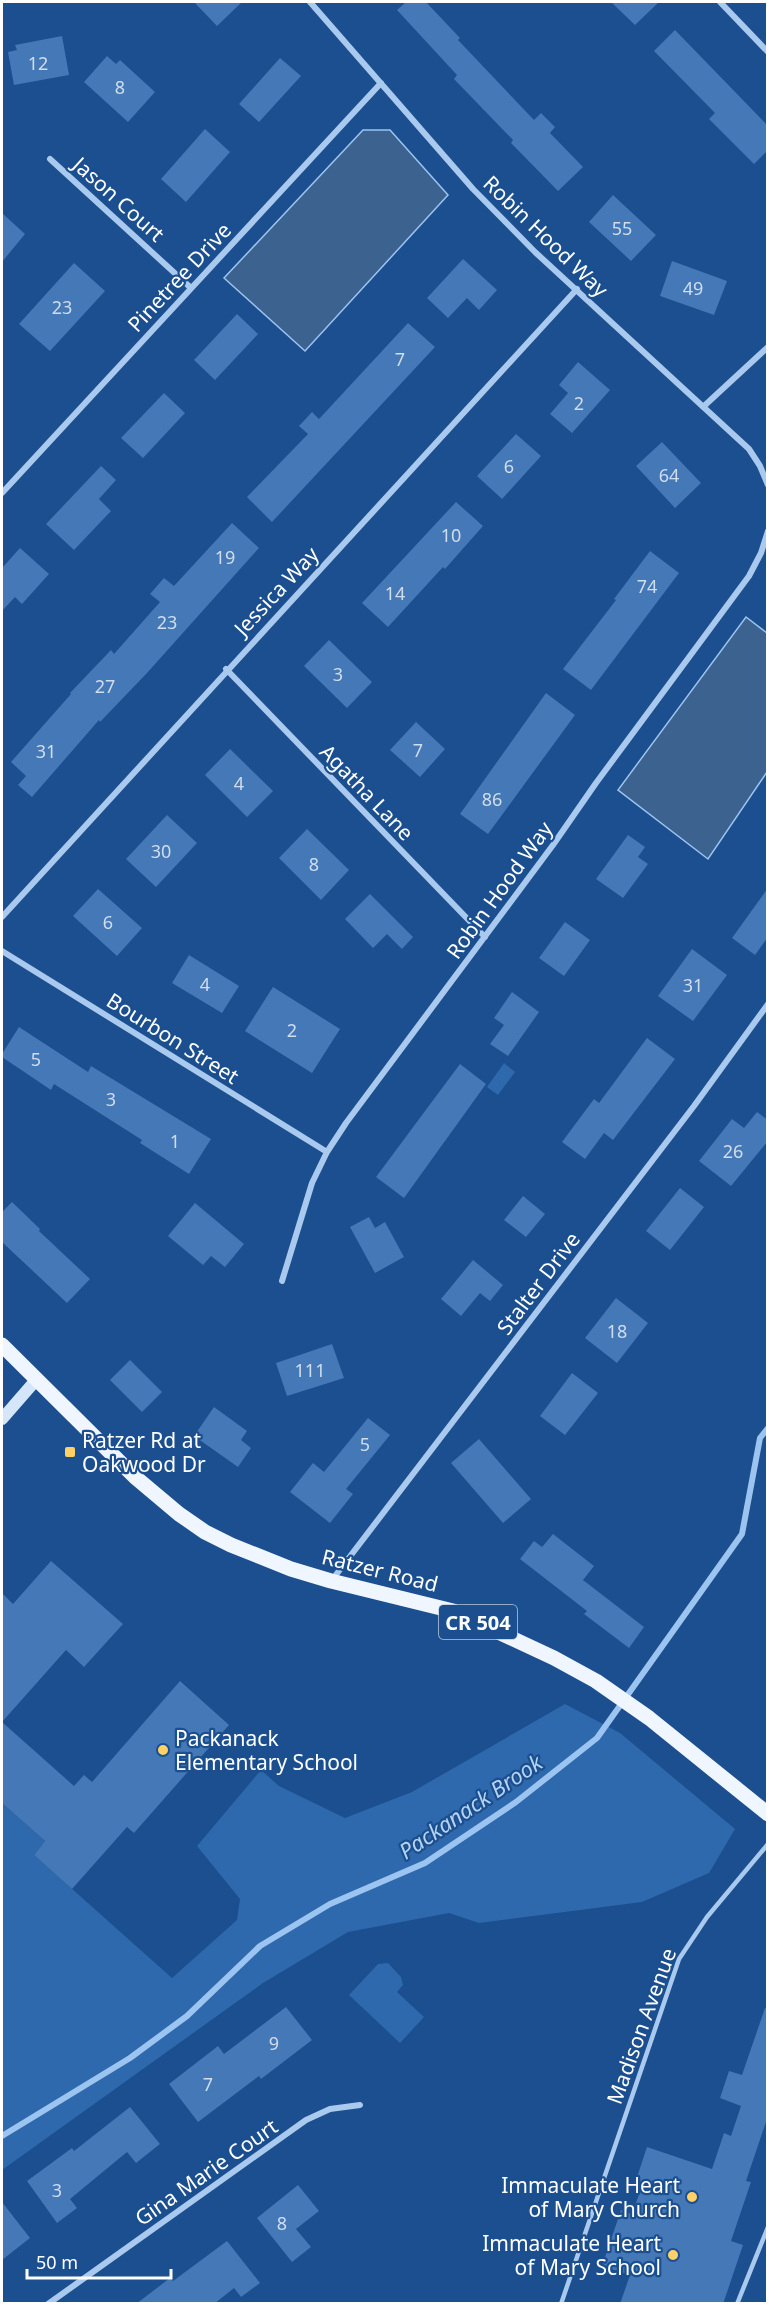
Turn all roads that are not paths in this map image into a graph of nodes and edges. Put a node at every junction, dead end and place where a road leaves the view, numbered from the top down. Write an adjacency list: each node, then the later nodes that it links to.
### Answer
1 (310, 2): 4 (street, Robin Hood Way)
2 (720, 2): 3 (street)
3 (768, 52)
4 (381, 83): 6 (street, Pinetree Drive); 7 (street, Robin Hood Way)
5 (50, 159): 6 (street, Jason Court)
6 (191, 288): 11 (street, Pinetree Drive)
7 (576, 289): 9 (street, Robin Hood Way); 13 (street, Jessica Way)
8 (768, 347): 9 (street)
9 (703, 407): 10 (street, Robin Hood Way)
10 (768, 485)
11 (2, 493)
12 (768, 531): 15 (street, Robin Hood Way)
13 (226, 669): 14 (street, Jessica Way); 15 (street, Agatha Lane)
14 (2, 917)
15 (485, 938): 18 (street, Robin Hood Way)
16 (2, 951): 18 (street, Bourbon Street)
17 (768, 1004): 23 (street, Stalter Drive)
18 (327, 1152): 19 (street, Robin Hood Way)
19 (282, 1281)
20 (2, 1345): 21 (main road, Ratzer Road / CR 504)
21 (36, 1380): 22 (street); 23 (main road, Ratzer Road / CR 504)
22 (2, 1419)
23 (332, 1581): 24 (main road, Ratzer Road / CR 504)
24 (768, 1814)
25 (768, 1844): 29 (lane, Madison Avenue)
26 (360, 2105): 28 (street, Gina Marie Court)
27 (768, 2227): 30 (lane)
28 (48, 2304)
29 (561, 2304)
30 (737, 2304)

